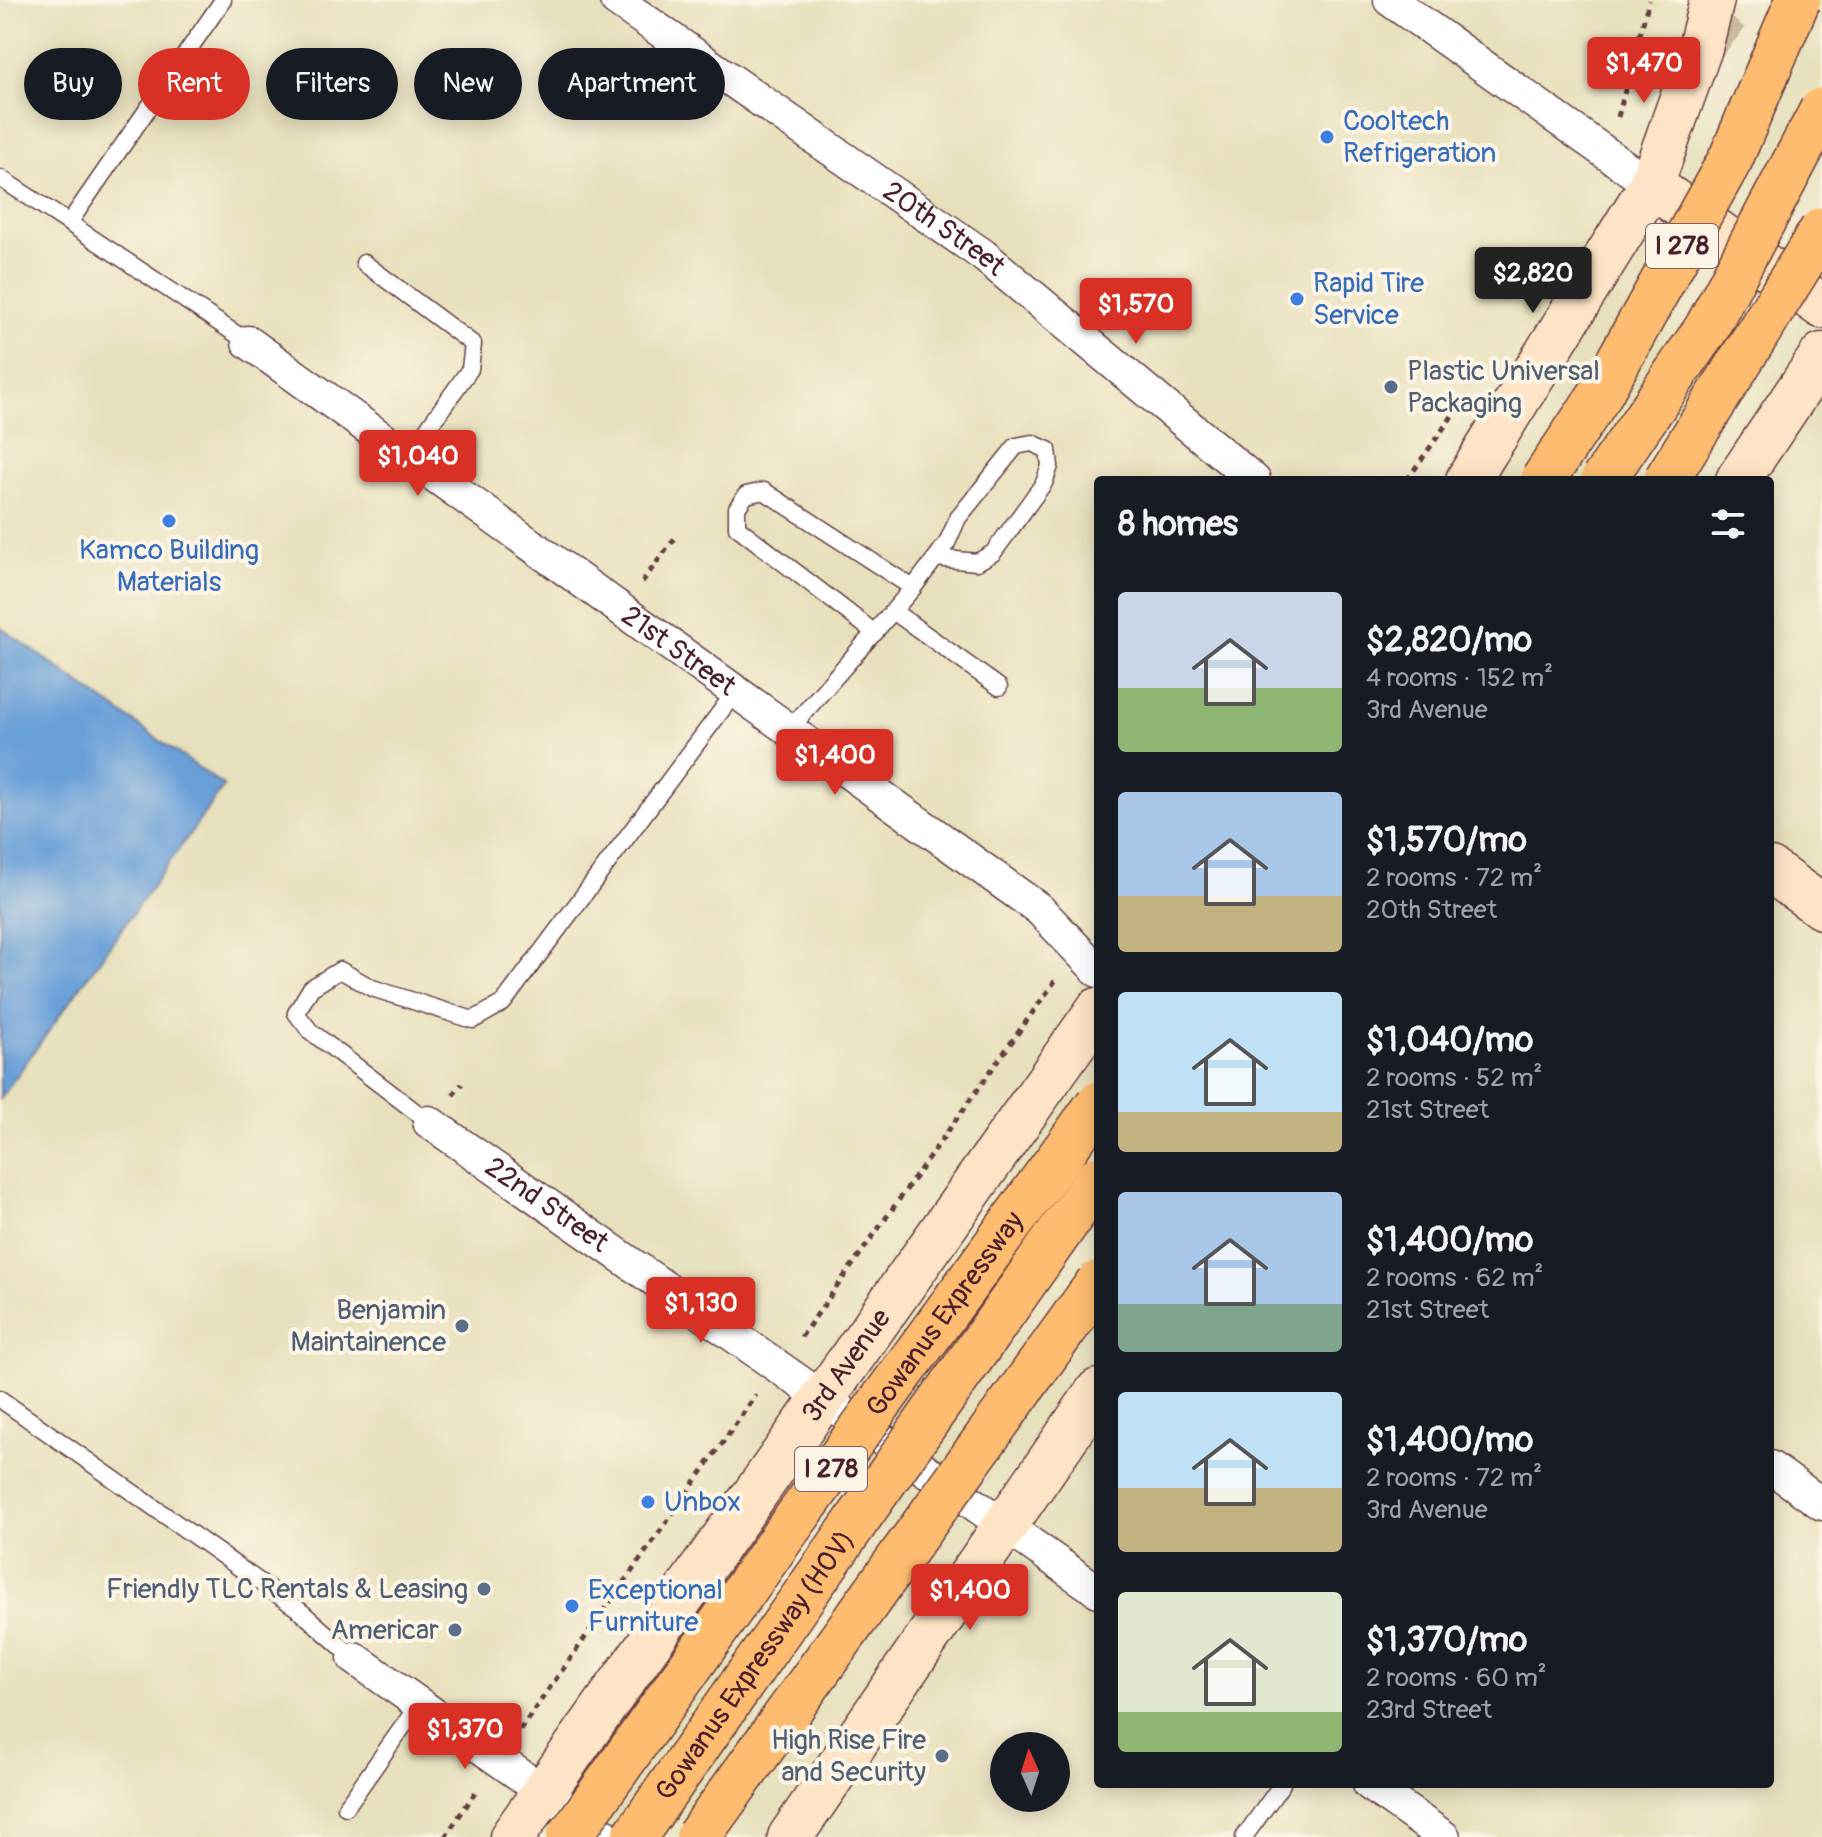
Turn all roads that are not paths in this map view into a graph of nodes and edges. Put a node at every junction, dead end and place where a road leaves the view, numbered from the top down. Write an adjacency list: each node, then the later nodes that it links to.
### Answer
1 (223, 0): 9 (lane)
2 (616, 0): 16 (street, 20th Street)
3 (1390, 0): 8 (street)
4 (1712, 0): 8 (main road)
5 (1798, 0): 18 (highway, I 278, bridge)
6 (1822, 110): 19 (highway, I 278, bridge)
7 (0, 178): 9 (lane)
8 (1651, 185): 12 (main road); 17 (main road)
9 (69, 223): 13 (lane)
10 (1822, 230): 20 (highway, bridge)
11 (364, 263): 15 (lane)
12 (1822, 306)
13 (248, 342): 15 (street, 21st Street)
14 (1822, 355): 21 (main road)
15 (408, 456): 27 (street, 21st Street)
16 (1249, 476)
17 (1471, 476)
18 (1546, 476)
19 (1606, 476)
20 (1668, 476)
21 (1741, 476)
22 (936, 558): 22 (lane); 23 (lane)
23 (913, 588): 24 (lane); 25 (lane)
24 (893, 611): 25 (lane); 26 (lane)
25 (875, 633): 28 (lane)
26 (999, 687)
27 (736, 691): 28 (street, 21st Street); 34 (lane)
28 (789, 730): 31 (street, 21st Street)
29 (1774, 873): 30 (main road)
30 (1822, 907)
31 (1094, 967)
32 (1094, 1016): 37 (main road, 3rd Avenue)
33 (1094, 1109): 51 (highway, Gowanus Expressway / I 278, bridge)
34 (429, 1122): 37 (street, 22nd Street)
35 (1094, 1184): 53 (highway, Gowanus Expressway (HOV) / I 278, bridge)
36 (1094, 1289): 54 (highway, bridge)
37 (824, 1397): 42 (street, 22nd Street); 48 (main road, 3rd Avenue)
38 (1094, 1397): 42 (main road)
39 (0, 1399): 44 (lane)
40 (1774, 1470): 41 (street)
41 (1822, 1504)
42 (1003, 1524): 43 (street, 22nd Street); 55 (main road)
43 (1094, 1588)
44 (354, 1658): 45 (street)
45 (419, 1704): 48 (street); 49 (lane)
46 (1279, 1788): 56 (lane)
47 (1375, 1788): 57 (street)
48 (543, 1792): 50 (main road, 3rd Avenue); 52 (street)
49 (346, 1807)
50 (512, 1837)
51 (569, 1837)
52 (608, 1837)
53 (634, 1837)
54 (698, 1837)
55 (790, 1837)
56 (1244, 1837)
57 (1444, 1837)

